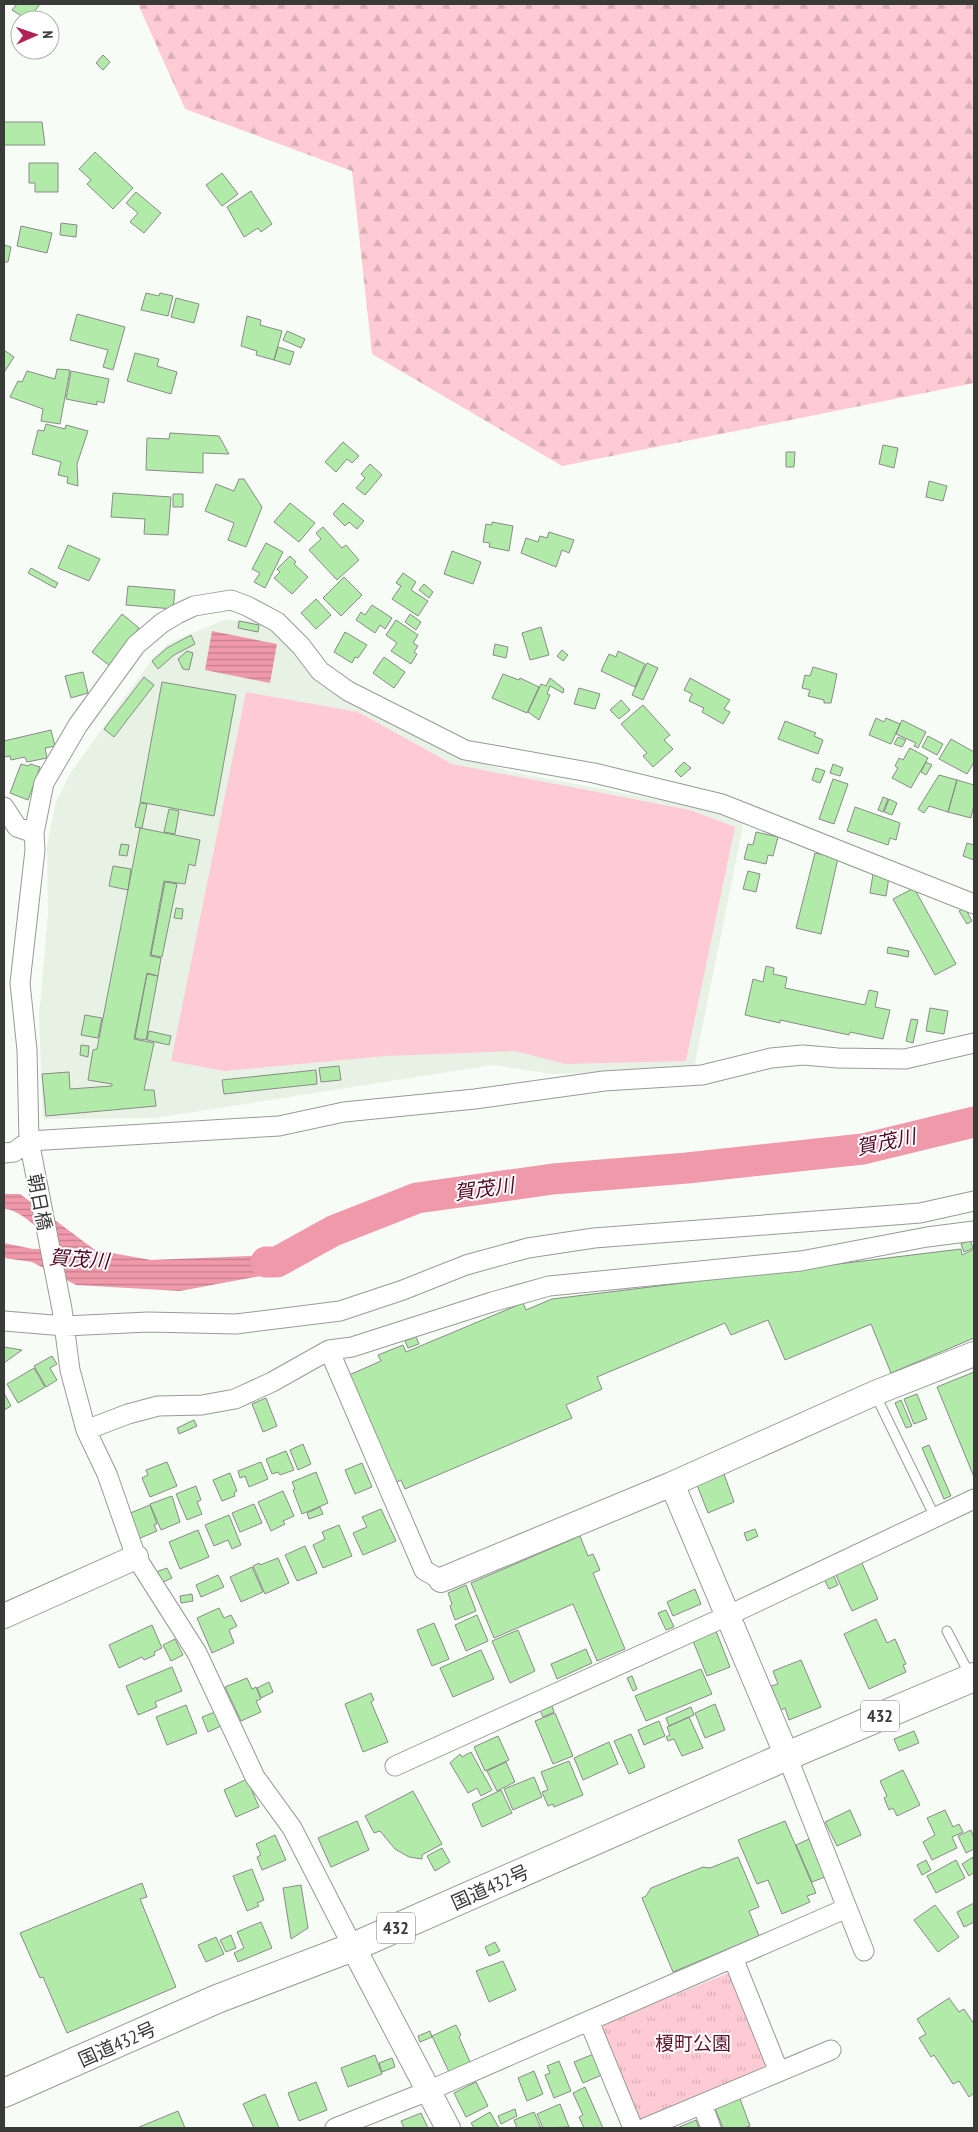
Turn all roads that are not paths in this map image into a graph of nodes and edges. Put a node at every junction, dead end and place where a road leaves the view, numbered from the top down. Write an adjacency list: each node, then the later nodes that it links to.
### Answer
1 (4, 807): 2 (street)
2 (34, 833): 3 (street, 朝日橋); 5 (street, 朝日橋)
3 (974, 904)
4 (974, 1043): 5 (street)
5 (30, 1147): 6 (street); 9 (street, 朝日橋)
6 (4, 1153)
7 (974, 1201): 9 (street)
8 (974, 1231): 11 (street)
9 (64, 1318): 10 (street); 14 (street, 朝日橋)
10 (4, 1321)
11 (329, 1350): 14 (street); 19 (street)
12 (974, 1354): 13 (street)
13 (875, 1394): 15 (street); 17 (lane)
14 (86, 1430): 18 (street, 朝日橋)
15 (672, 1484): 19 (street); 21 (street)
16 (974, 1499): 17 (street)
17 (935, 1517): 21 (street)
18 (136, 1557): 20 (street); 27 (street, 朝日橋)
19 (442, 1580)
20 (4, 1616)
21 (727, 1616): 24 (street); 25 (street)
22 (947, 1631): 23 (lane)
23 (973, 1677): 24 (highway, 国道432号 / 432)
24 (787, 1756): 26 (street); 27 (highway, 国道432号 / 432)
25 (394, 1766)
26 (847, 1908): 28 (street); 29 (street)
27 (353, 1947): 33 (street); 34 (highway, 国道432号 / 432)
28 (864, 1952)
29 (733, 1958): 30 (street); 32 (street)
30 (589, 2021): 33 (street); 38 (street)
31 (831, 2050): 32 (street)
32 (779, 2072): 35 (street)
33 (428, 2091): 36 (street); 37 (street)
34 (4, 2093)
35 (702, 2104): 39 (street); 40 (street)
36 (336, 2128)
37 (448, 2128)
38 (633, 2128)
39 (645, 2128)
40 (712, 2128)

